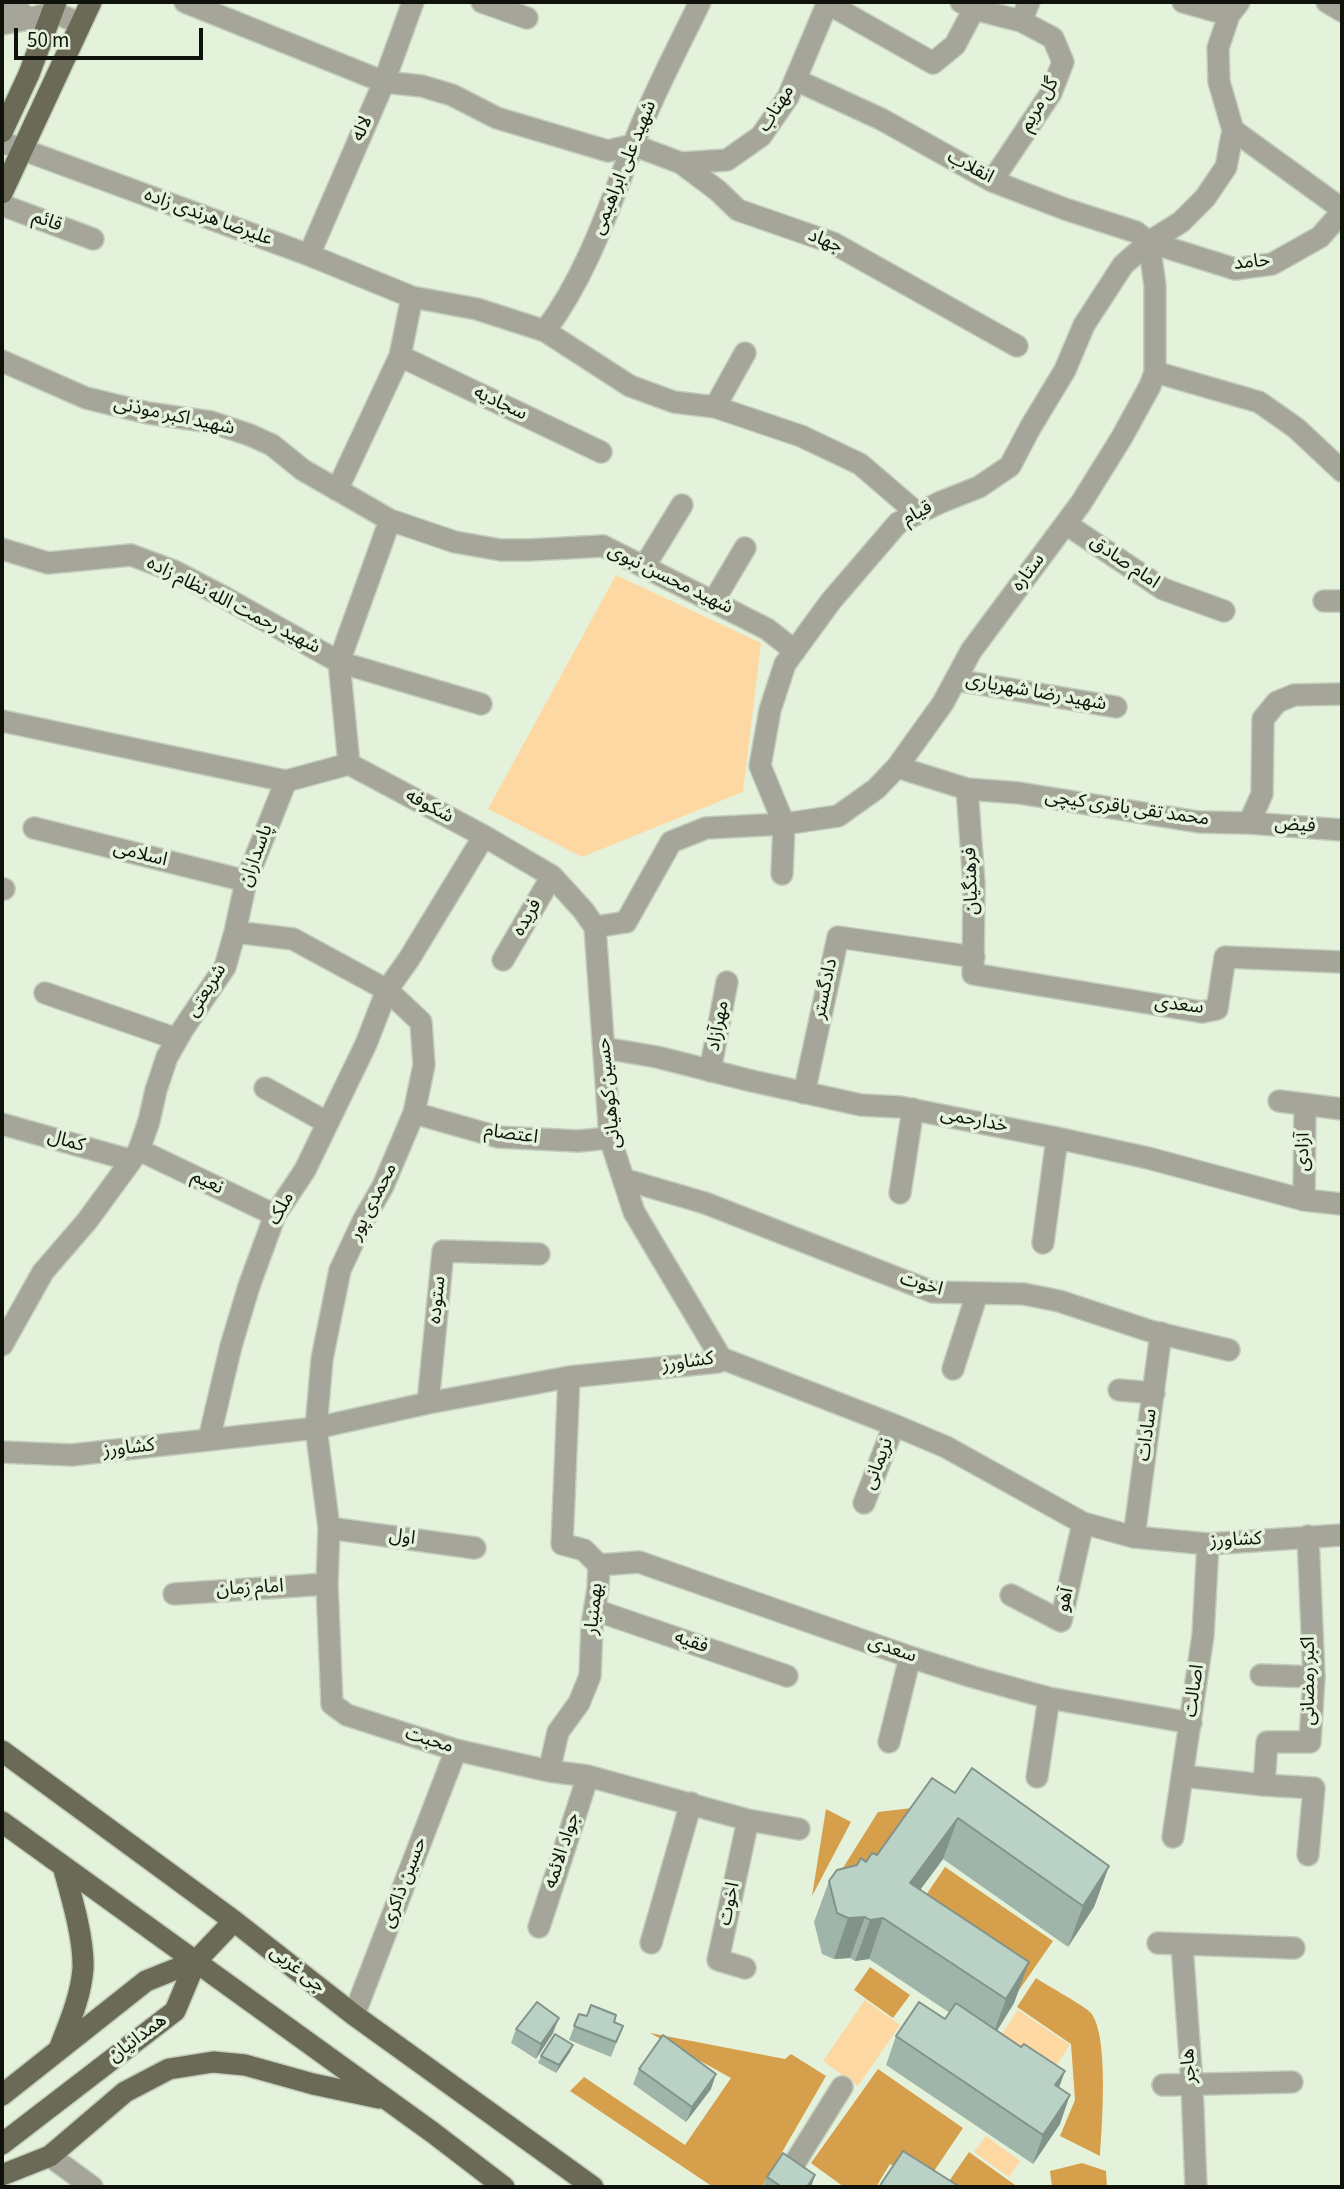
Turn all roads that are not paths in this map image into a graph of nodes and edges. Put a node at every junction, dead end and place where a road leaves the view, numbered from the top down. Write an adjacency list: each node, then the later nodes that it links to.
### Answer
1 (8, 2): 16 (street)
2 (91, 2): 17 (main road)
3 (185, 2): 20 (street)
4 (413, 2): 20 (street, لاله)
5 (482, 2): 15 (street)
6 (700, 2): 24 (street, شهید علی ابراهیمی)
7 (1183, 2): 12 (street)
8 (1327, 2): 13 (street)
9 (828, 3): 10 (street); 19 (street, مهتاب)
10 (967, 6): 14 (street, گل مریم)
11 (54, 7): 16 (street); 17 (street); 22 (main road)
12 (1234, 8): 21 (street)
13 (1342, 11)
14 (1025, 12): 27 (street, گل مریم)
15 (527, 18)
16 (29, 19): 18 (street)
17 (80, 23): 25 (main road)
18 (2, 24)
19 (796, 80): 26 (street, مهتاب); 27 (street, انقلاب)
20 (384, 82): 24 (street); 34 (street, لاله)
21 (1233, 130): 30 (street); 33 (street, قیام)
22 (2, 132)
23 (2, 142): 25 (street, علیرضا هرندی زاده)
24 (633, 145): 26 (street, جهاد); 36 (street, شهید علی ابراهیمی)
25 (22, 151): 28 (main road); 34 (street, علیرضا هرندی زاده)
26 (681, 163): 37 (street, جهاد)
27 (992, 181): 33 (street, انقلاب)
28 (2, 194)
29 (2, 205): 32 (street, قائم)
30 (1342, 211): 31 (street, حامد)
31 (1335, 232): 33 (street, حامد)
32 (93, 239)
33 (1149, 242): 41 (street, ستاره); 47 (street, قیام)
34 (309, 255): 35 (street, علیرضا هرندی زاده)
35 (412, 298): 36 (street, علیرضا هرندی زاده); 39 (street)
36 (545, 331): 42 (street, علیرضا هرندی زاده)
37 (1017, 346)
38 (745, 353): 42 (street)
39 (400, 356): 43 (street, سجادیه); 45 (street)
40 (2, 361): 45 (street, شهید اکبر موذنی)
41 (1155, 372): 44 (street); 49 (street, ستاره)
42 (715, 407): 47 (street, علیرضا هرندی زاده)
43 (601, 452)
44 (1342, 471)
45 (337, 490): 48 (street, شهید محسن نبوی)
46 (682, 505): 52 (street)
47 (917, 513): 55 (street, قیام)
48 (390, 520): 52 (street, شهید محسن نبوی); 56 (street)
49 (1066, 523): 54 (street, امام صادق); 57 (street, ستاره)
50 (745, 548): 53 (street)
51 (2, 549): 56 (street, شهید رحمت الله نظام زاده)
52 (644, 567): 53 (street, شهید محسن نبوی)
53 (713, 602): 55 (street, شهید محسن نبوی)
54 (1224, 611)
55 (795, 651): 67 (street, قیام)
56 (339, 662): 59 (street, شهید رحمت الله نظام زاده); 62 (street)
57 (956, 680): 60 (street, شهید رضا شهریاری); 63 (street, ستاره)
58 (1342, 694): 66 (street)
59 (481, 704)
60 (1116, 707)
61 (2, 722): 64 (street)
62 (349, 764): 64 (street); 70 (street, شکوفه)
63 (897, 767): 65 (street, محمد تقی باقری کیچی); 67 (street, ستاره)
64 (286, 781): 73 (street, پاسداران)
65 (967, 789): 66 (street, محمد تقی باقری کیچی); 78 (street, فرهنگیان)
66 (1249, 823): 69 (street, فیض)
67 (784, 824): 71 (street); 74 (street)
68 (34, 828): 73 (street, اسلامی)
69 (1342, 830)
70 (484, 836): 72 (street, شکوفه); 80 (street)
71 (782, 874)
72 (552, 876): 74 (street, شکوفه); 76 (street, فریده)
73 (246, 881): 75 (street, پاسداران)
74 (595, 927): 83 (street, حسین کوهیانی)
75 (235, 932): 80 (street); 82 (street, شریعتی)
76 (503, 960)
77 (1342, 962): 78 (street, سعدی)
78 (973, 966): 86 (street, دادگستر)
79 (727, 982): 84 (street, مهرآزاد)
80 (387, 990): 91 (street, محمدی پور); 92 (street, ملک)
81 (45, 993): 82 (street)
82 (177, 1039): 96 (street, شریعتی)
83 (604, 1048): 84 (street, خدارحمی); 94 (street, حسین کوهیانی)
84 (710, 1071): 86 (street, خدارحمی)
85 (265, 1088): 92 (street)
86 (804, 1093): 89 (street, خدارحمی)
87 (1279, 1101): 88 (street)
88 (1305, 1104): 90 (street); 99 (street, آزادی)
89 (913, 1109): 95 (street, خدارحمی); 98 (street)
90 (1342, 1109)
91 (414, 1113): 94 (street, اعتصام); 115 (street, محمدی پور)
92 (328, 1122): 101 (street, ملک)
93 (2, 1124): 96 (street, کمال)
94 (610, 1138): 97 (street, حسین کوهیانی)
95 (1057, 1138): 99 (street, خدارحمی); 102 (street)
96 (135, 1155): 101 (street, نعیم); 106 (street, شریعتی)
97 (623, 1178): 104 (street, اخوت); 108 (street, حسین کوهیانی)
98 (900, 1193)
99 (1304, 1199): 100 (street, خدارحمی)
100 (1342, 1204)
101 (275, 1216): 116 (street, ملک)
102 (1043, 1242)
103 (539, 1254): 113 (street, ستوده)
104 (977, 1294): 105 (street, اخوت); 109 (street)
105 (1161, 1333): 107 (street, اخوت); 112 (street, سادات)
106 (2, 1345)
107 (1229, 1350)
108 (721, 1358): 110 (street, کشاورز); 114 (street, کشاورز)
109 (953, 1369)
110 (569, 1377): 113 (street, کشاورز); 126 (street, بهمنیار)
111 (1119, 1390): 112 (street)
112 (1154, 1393): 123 (street, سادات)
113 (428, 1403): 115 (street, کشاورز)
114 (894, 1425): 118 (street, نریمانی); 119 (street, کشاورز)
115 (316, 1428): 116 (street, کشاورز); 120 (street, محبت)
116 (209, 1439): 117 (street, کشاورز)
117 (2, 1452)
118 (864, 1503)
119 (1083, 1523): 123 (street, کشاورز); 129 (street, آهو)
120 (330, 1528): 125 (street, اول); 127 (street, محبت)
121 (1342, 1535): 122 (street, کشاورز)
122 (1308, 1536): 124 (street, کشاورز); 134 (street, اکبر رمضانی)
123 (1133, 1537): 124 (street, کشاورز)
124 (1208, 1544): 136 (street, اصالت)
125 (475, 1548)
126 (599, 1565): 130 (street, بهمنیار); 131 (street, سعدی)
127 (327, 1584): 128 (street, امام زمان); 139 (street, محبت)
128 (174, 1594)
129 (1011, 1595)
130 (594, 1610): 133 (street, فقیه); 140 (street, بهمنیار)
131 (909, 1657): 135 (street, سعدی); 137 (street)
132 (1261, 1675): 134 (street)
133 (787, 1676)
134 (1314, 1677): 144 (street, اکبر رمضانی)
135 (1049, 1698): 136 (street, سعدی); 143 (street)
136 (1191, 1723): 142 (street, اصالت)
137 (889, 1742)
138 (2, 1751): 152 (main road, جی غربی)
139 (456, 1751): 140 (street, محبت); 160 (street, حسین ذاکری)
140 (549, 1771): 141 (street, محبت)
141 (588, 1776): 145 (street, محبت); 153 (street, جواد الائمه)
142 (1183, 1776): 144 (street); 149 (street, اصالت)
143 (1037, 1777)
144 (1264, 1785): 150 (street)
145 (691, 1803): 146 (street, محبت); 154 (street)
146 (748, 1820): 148 (street, محبت); 159 (street, اخوت)
147 (2, 1822): 151 (main road)
148 (799, 1829)
149 (1173, 1837)
150 (1308, 1855)
151 (63, 1866): 158 (main road); 161 (main road)
152 (234, 1922): 158 (main road); 160 (main road, جی غربی)
153 (538, 1927)
154 (651, 1943)
155 (1158, 1943): 156 (street)
156 (1182, 1945): 157 (street); 164 (street, هاجر)
157 (1294, 1948)
158 (197, 1961): 161 (main road); 167 (main road); 168 (main road, همدانیان)
159 (745, 1968)
160 (354, 2015): 173 (main road, جی غربی)
161 (59, 2048): 166 (main road)
162 (1292, 2082): 164 (street)
163 (1163, 2085): 164 (street)
164 (1192, 2085): 175 (street, هاجر)
165 (842, 2087): 174 (street)
166 (2, 2095)
167 (386, 2099): 169 (main road); 172 (main road)
168 (2, 2144)
169 (50, 2155): 170 (main road); 171 (street)
170 (2, 2175)
171 (92, 2187)
172 (504, 2187)
173 (593, 2187)
174 (796, 2187)
175 (1196, 2187)

